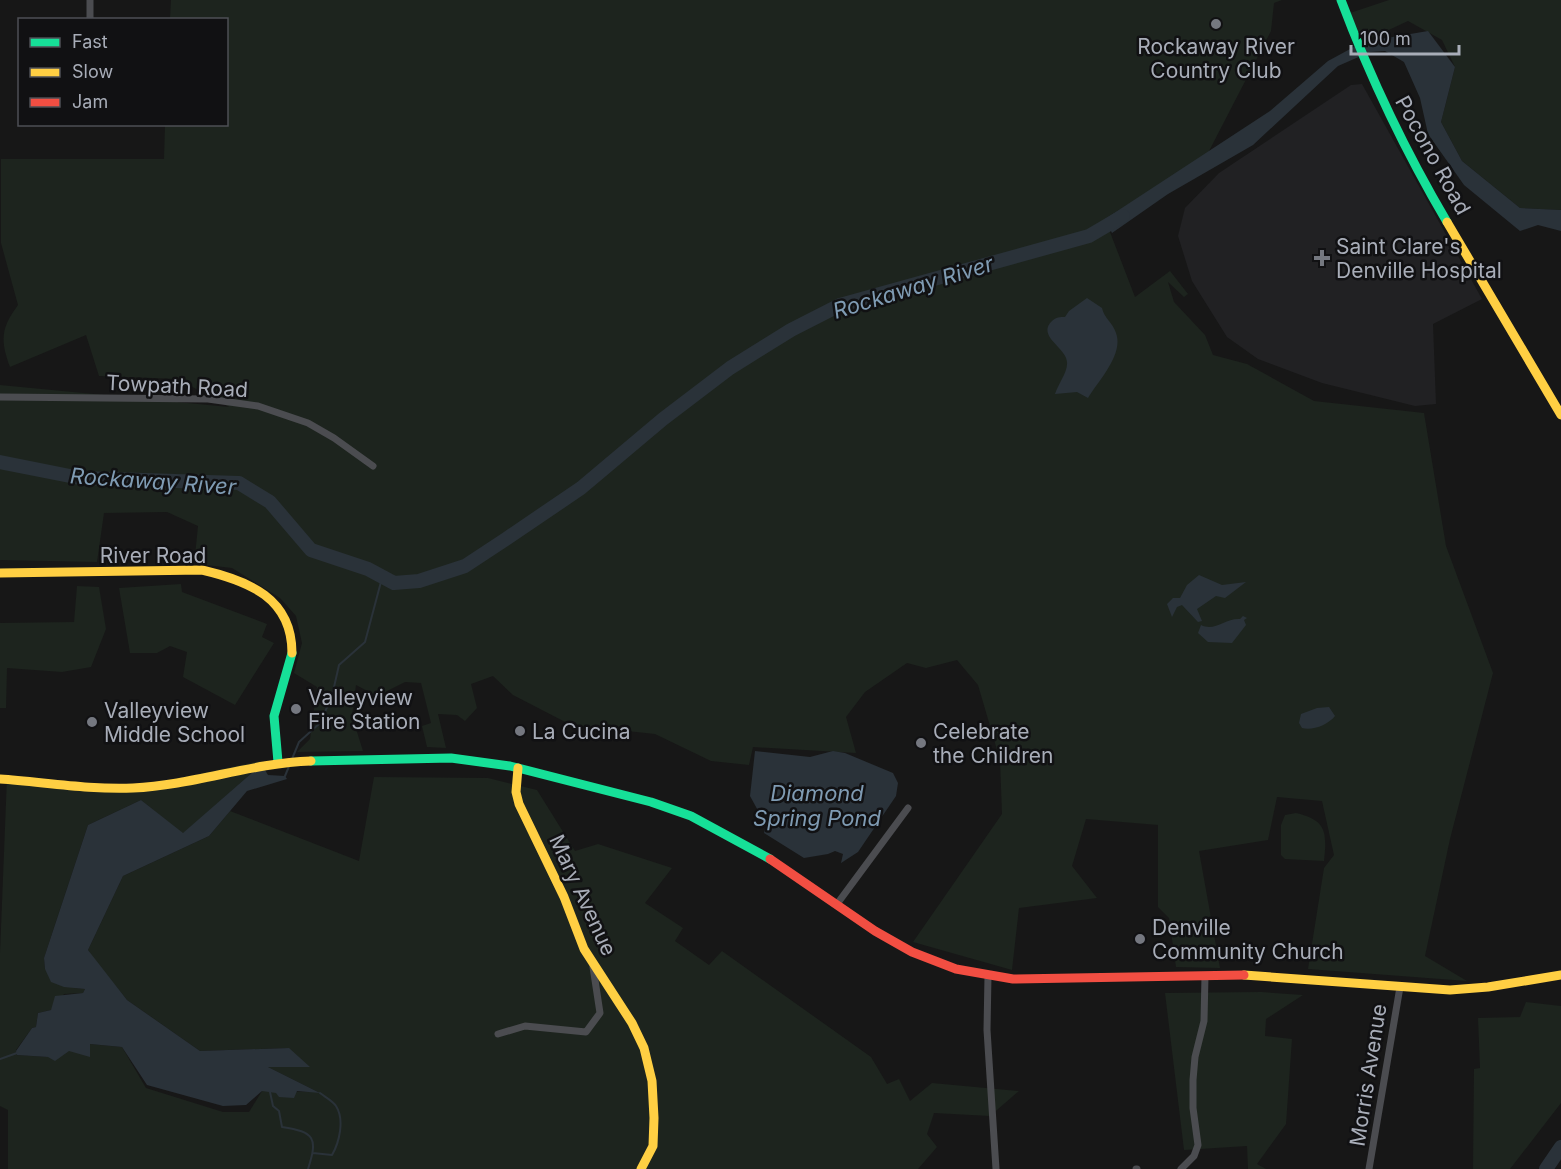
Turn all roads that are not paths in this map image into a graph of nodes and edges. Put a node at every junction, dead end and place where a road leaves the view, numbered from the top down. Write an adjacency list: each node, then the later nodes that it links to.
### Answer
1 (90, 0): 3 (street)
2 (1341, 0): 5 (street, Pocono Road)
3 (90, 18)
4 (0, 397): 6 (street, Towpath Road)
5 (1561, 415)
6 (373, 466)
7 (0, 573): 8 (street, River Road)
8 (282, 761): 9 (street); 10 (street)
9 (518, 768): 12 (street); 13 (street, Mary Avenue)
10 (0, 779)
11 (908, 808): 12 (street)
12 (837, 904): 15 (street)
13 (593, 967): 18 (street); 19 (street, Mary Avenue)
14 (1561, 975): 17 (street)
15 (988, 976): 16 (street); 20 (street)
16 (1205, 976): 17 (street); 21 (street)
17 (1400, 987): 22 (street, Morris Avenue)
18 (498, 1034)
19 (640, 1169)
20 (996, 1169)
21 (1181, 1169)
22 (1369, 1169)

